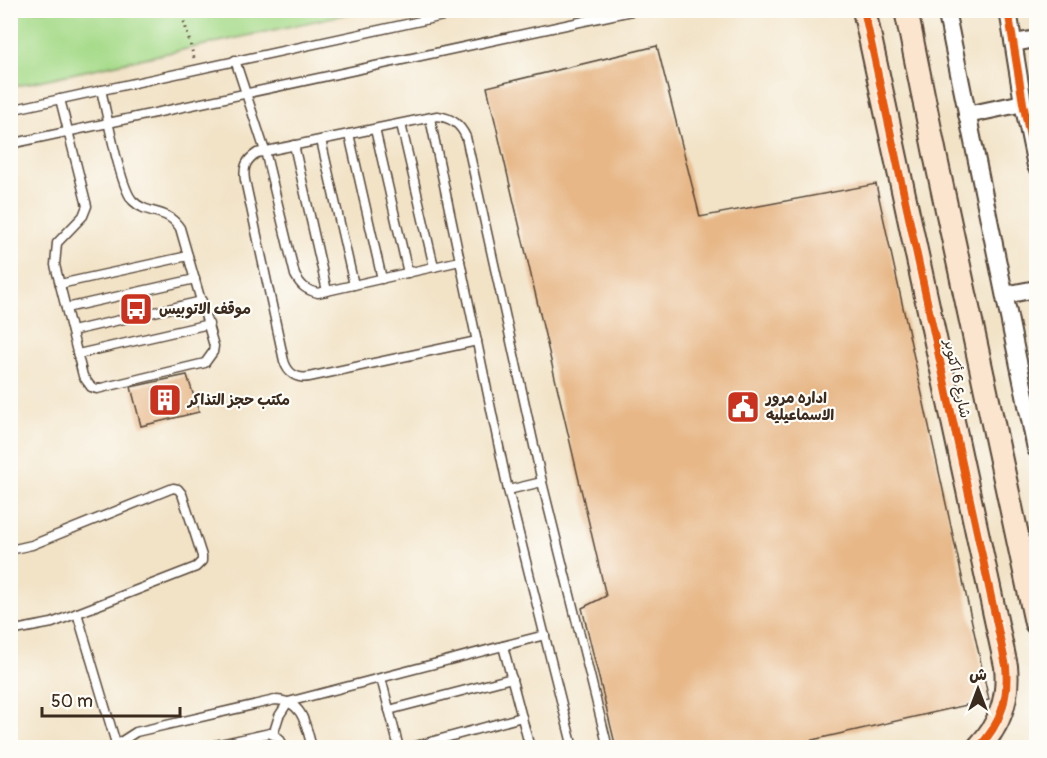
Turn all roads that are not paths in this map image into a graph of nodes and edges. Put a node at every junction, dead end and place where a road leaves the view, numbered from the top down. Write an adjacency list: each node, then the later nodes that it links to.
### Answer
1 (471, 10): 9 (lane)
2 (636, 10): 11 (lane)
3 (906, 10): 26 (street, شارع 6 أكتوبر)
4 (946, 10): 15 (street)
5 (1008, 10): 8 (street)
6 (863, 16): 28 (street, شارع 6 أكتوبر)
7 (1036, 39): 8 (street)
8 (1014, 44): 13 (street)
9 (235, 60): 10 (lane); 11 (lane)
10 (101, 90): 12 (lane); 17 (lane)
11 (245, 93): 17 (lane); 25 (lane)
12 (60, 99): 14 (lane); 20 (lane)
13 (1023, 104): 15 (street); 27 (street)
14 (10, 110)
15 (967, 115): 39 (street)
16 (430, 118): 18 (lane); 30 (lane); 47 (lane)
17 (109, 123): 20 (lane); 29 (lane)
18 (401, 124): 19 (lane); 31 (lane)
19 (375, 129): 21 (lane); 32 (lane)
20 (68, 132): 23 (lane); 35 (lane)
21 (349, 134): 22 (lane); 34 (lane)
22 (321, 140): 24 (lane); 36 (lane)
23 (10, 144)
24 (294, 145): 25 (lane); 38 (lane)
25 (265, 151): 38 (lane); 44 (lane)
26 (936, 159): 28 (street); 51 (street, شارع 6 أكتوبر)
27 (1036, 166)
28 (898, 167): 72 (street, شارع 6 أكتوبر)
29 (188, 256): 33 (lane); 35 (lane)
30 (460, 261): 31 (lane); 44 (lane)
31 (434, 267): 32 (lane)
32 (408, 273): 34 (lane)
33 (195, 279): 40 (lane); 41 (lane)
34 (382, 279): 36 (lane)
35 (60, 284): 41 (lane)
36 (354, 285): 38 (lane)
37 (1036, 289): 39 (street)
38 (327, 291)
39 (1005, 295): 46 (street)
40 (202, 301): 42 (lane); 43 (lane)
41 (66, 308): 43 (lane)
42 (209, 324): 45 (lane); 45 (lane)
43 (72, 331): 45 (lane)
44 (477, 341): 48 (lane)
45 (78, 354)
46 (1036, 449)
47 (542, 482): 48 (lane); 71 (lane)
48 (508, 490): 53 (lane)
49 (10, 550): 50 (lane)
50 (76, 613): 52 (lane); 63 (lane)
51 (1036, 623)
52 (10, 631)
53 (545, 635): 54 (lane); 70 (lane)
54 (503, 646): 55 (lane); 56 (lane)
55 (381, 678): 57 (lane); 58 (lane)
56 (512, 678): 58 (lane); 59 (lane)
57 (288, 702): 61 (lane); 63 (lane); 66 (lane)
58 (389, 710): 67 (lane)
59 (522, 717): 68 (lane); 69 (lane)
60 (10, 730): 62 (lane)
61 (273, 735): 64 (lane); 65 (lane)
62 (12, 747)
63 (117, 747)
64 (201, 747)
65 (285, 747)
66 (312, 747)
67 (399, 747)
68 (408, 747)
69 (530, 747)
70 (573, 747)
71 (608, 747)
72 (978, 747)

